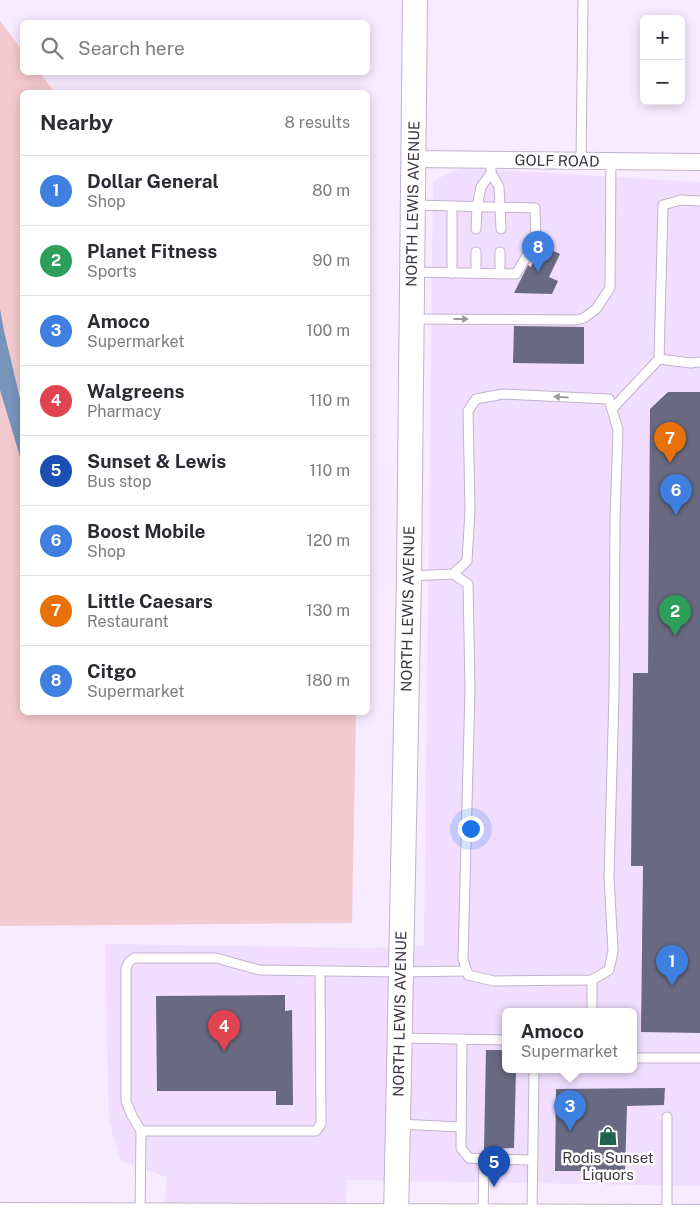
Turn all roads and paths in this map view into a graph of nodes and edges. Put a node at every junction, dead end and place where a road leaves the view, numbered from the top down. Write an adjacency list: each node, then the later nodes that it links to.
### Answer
1 (416, 0): 3 (main road, NORTH LEWIS AVENUE)
2 (583, 0): 4 (lane)
3 (414, 159): 7 (street, GOLF ROAD); 9 (main road, NORTH LEWIS AVENUE)
4 (581, 161): 5 (street, GOLF ROAD); 7 (street, GOLF ROAD)
5 (611, 162): 6 (street, GOLF ROAD); 21 (lane, one-way to 5)
6 (700, 162)
7 (491, 166): 11 (lane); 12 (lane)
8 (700, 201): 22 (lane)
9 (413, 205): 10 (lane); 17 (main road, NORTH LEWIS AVENUE)
10 (452, 206): 11 (lane); 18 (lane)
11 (477, 206): 12 (lane); 13 (lane)
12 (501, 207): 14 (lane); 20 (lane)
13 (476, 228)
14 (500, 229)
15 (476, 252): 19 (lane)
16 (500, 252): 20 (lane)
17 (412, 272): 18 (lane); 21 (main road, NORTH LEWIS AVENUE)
18 (452, 273): 19 (lane)
19 (476, 273): 20 (lane)
20 (500, 274)
21 (412, 319): 26 (main road, NORTH LEWIS AVENUE)
22 (659, 360): 23 (lane); 24 (lane)
23 (700, 362)
24 (612, 409): 25 (lane, one-way to 25); 30 (lane)
25 (453, 574): 26 (lane); 28 (lane)
26 (409, 576): 29 (main road, NORTH LEWIS AVENUE)
27 (320, 971): 29 (lane); 41 (lane); 41 (lane)
28 (467, 971): 29 (lane); 30 (lane)
29 (400, 972): 32 (main road, NORTH LEWIS AVENUE)
30 (592, 980): 31 (lane)
31 (592, 1008)
32 (399, 1038): 33 (lane); 39 (main road, NORTH LEWIS AVENUE)
33 (462, 1039): 34 (lane); 40 (lane)
34 (502, 1040)
35 (637, 1058): 36 (lane)
36 (700, 1058)
37 (534, 1073): 43 (lane)
38 (668, 1117): 50 (lane)
39 (398, 1124): 40 (lane); 47 (main road, NORTH LEWIS AVENUE)
40 (461, 1127): 42 (lane)
41 (141, 1131): 45 (lane)
42 (484, 1159): 43 (lane); 48 (lane)
43 (533, 1160): 49 (lane)
44 (0, 1215): 45 (main road)
45 (140, 1215): 46 (main road)
46 (176, 1217): 47 (main road)
47 (396, 1217): 48 (main road)
48 (483, 1217): 49 (main road)
49 (532, 1217): 52 (main road)
50 (668, 1217): 51 (main road); 52 (main road)
51 (700, 1217)
52 (600, 1218)

